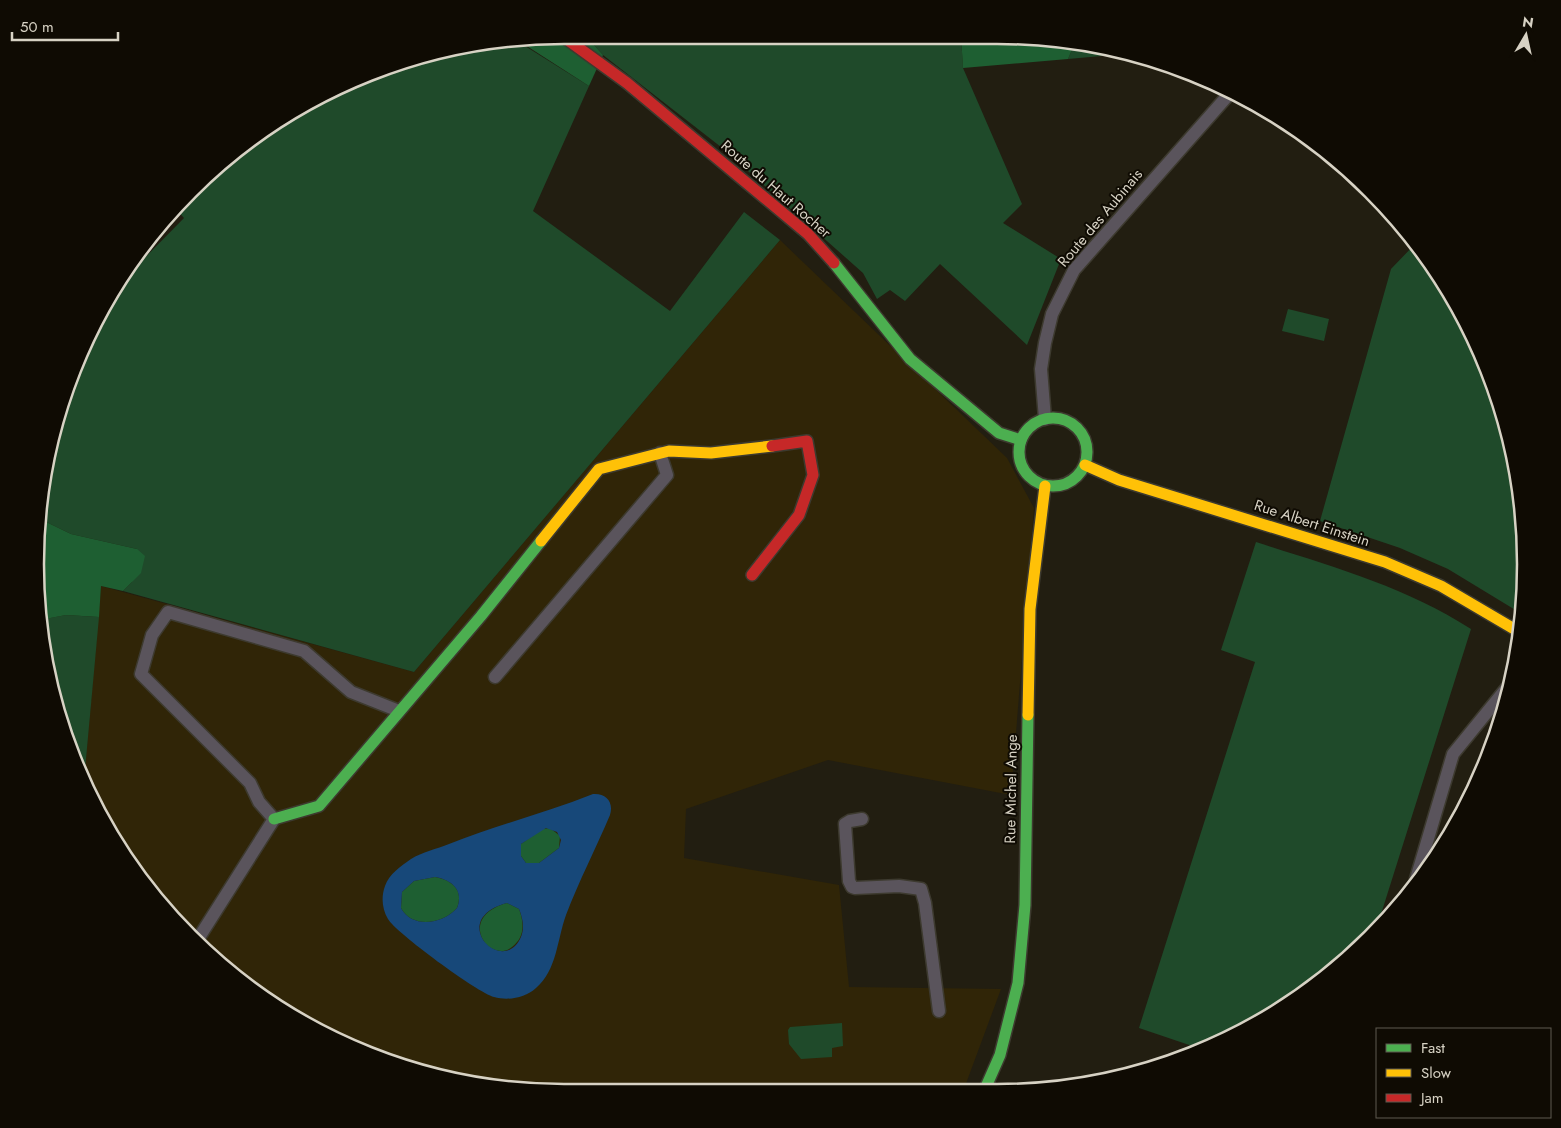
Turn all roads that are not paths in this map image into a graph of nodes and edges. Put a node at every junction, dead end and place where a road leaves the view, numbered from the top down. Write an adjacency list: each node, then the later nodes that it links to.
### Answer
1 (571, 44): 4 (street, Route du Haut Rocher)
2 (1227, 97): 3 (street, Route des Aubinais)
3 (1045, 419): 4 (street); 6 (street)
4 (1021, 440): 7 (street)
5 (660, 453): 8 (street); 10 (street); 12 (street)
6 (1085, 465): 7 (street); 9 (street, Rue Albert Einstein)
7 (1045, 486): 18 (street, Rue Michel Ange)
8 (752, 575)
9 (1513, 628)
10 (495, 677)
11 (1501, 695): 15 (street)
12 (399, 711): 13 (street); 13 (street)
13 (274, 819): 16 (street)
14 (862, 819): 17 (street)
15 (1419, 869)
16 (200, 936)
17 (939, 1011)
18 (987, 1084)

